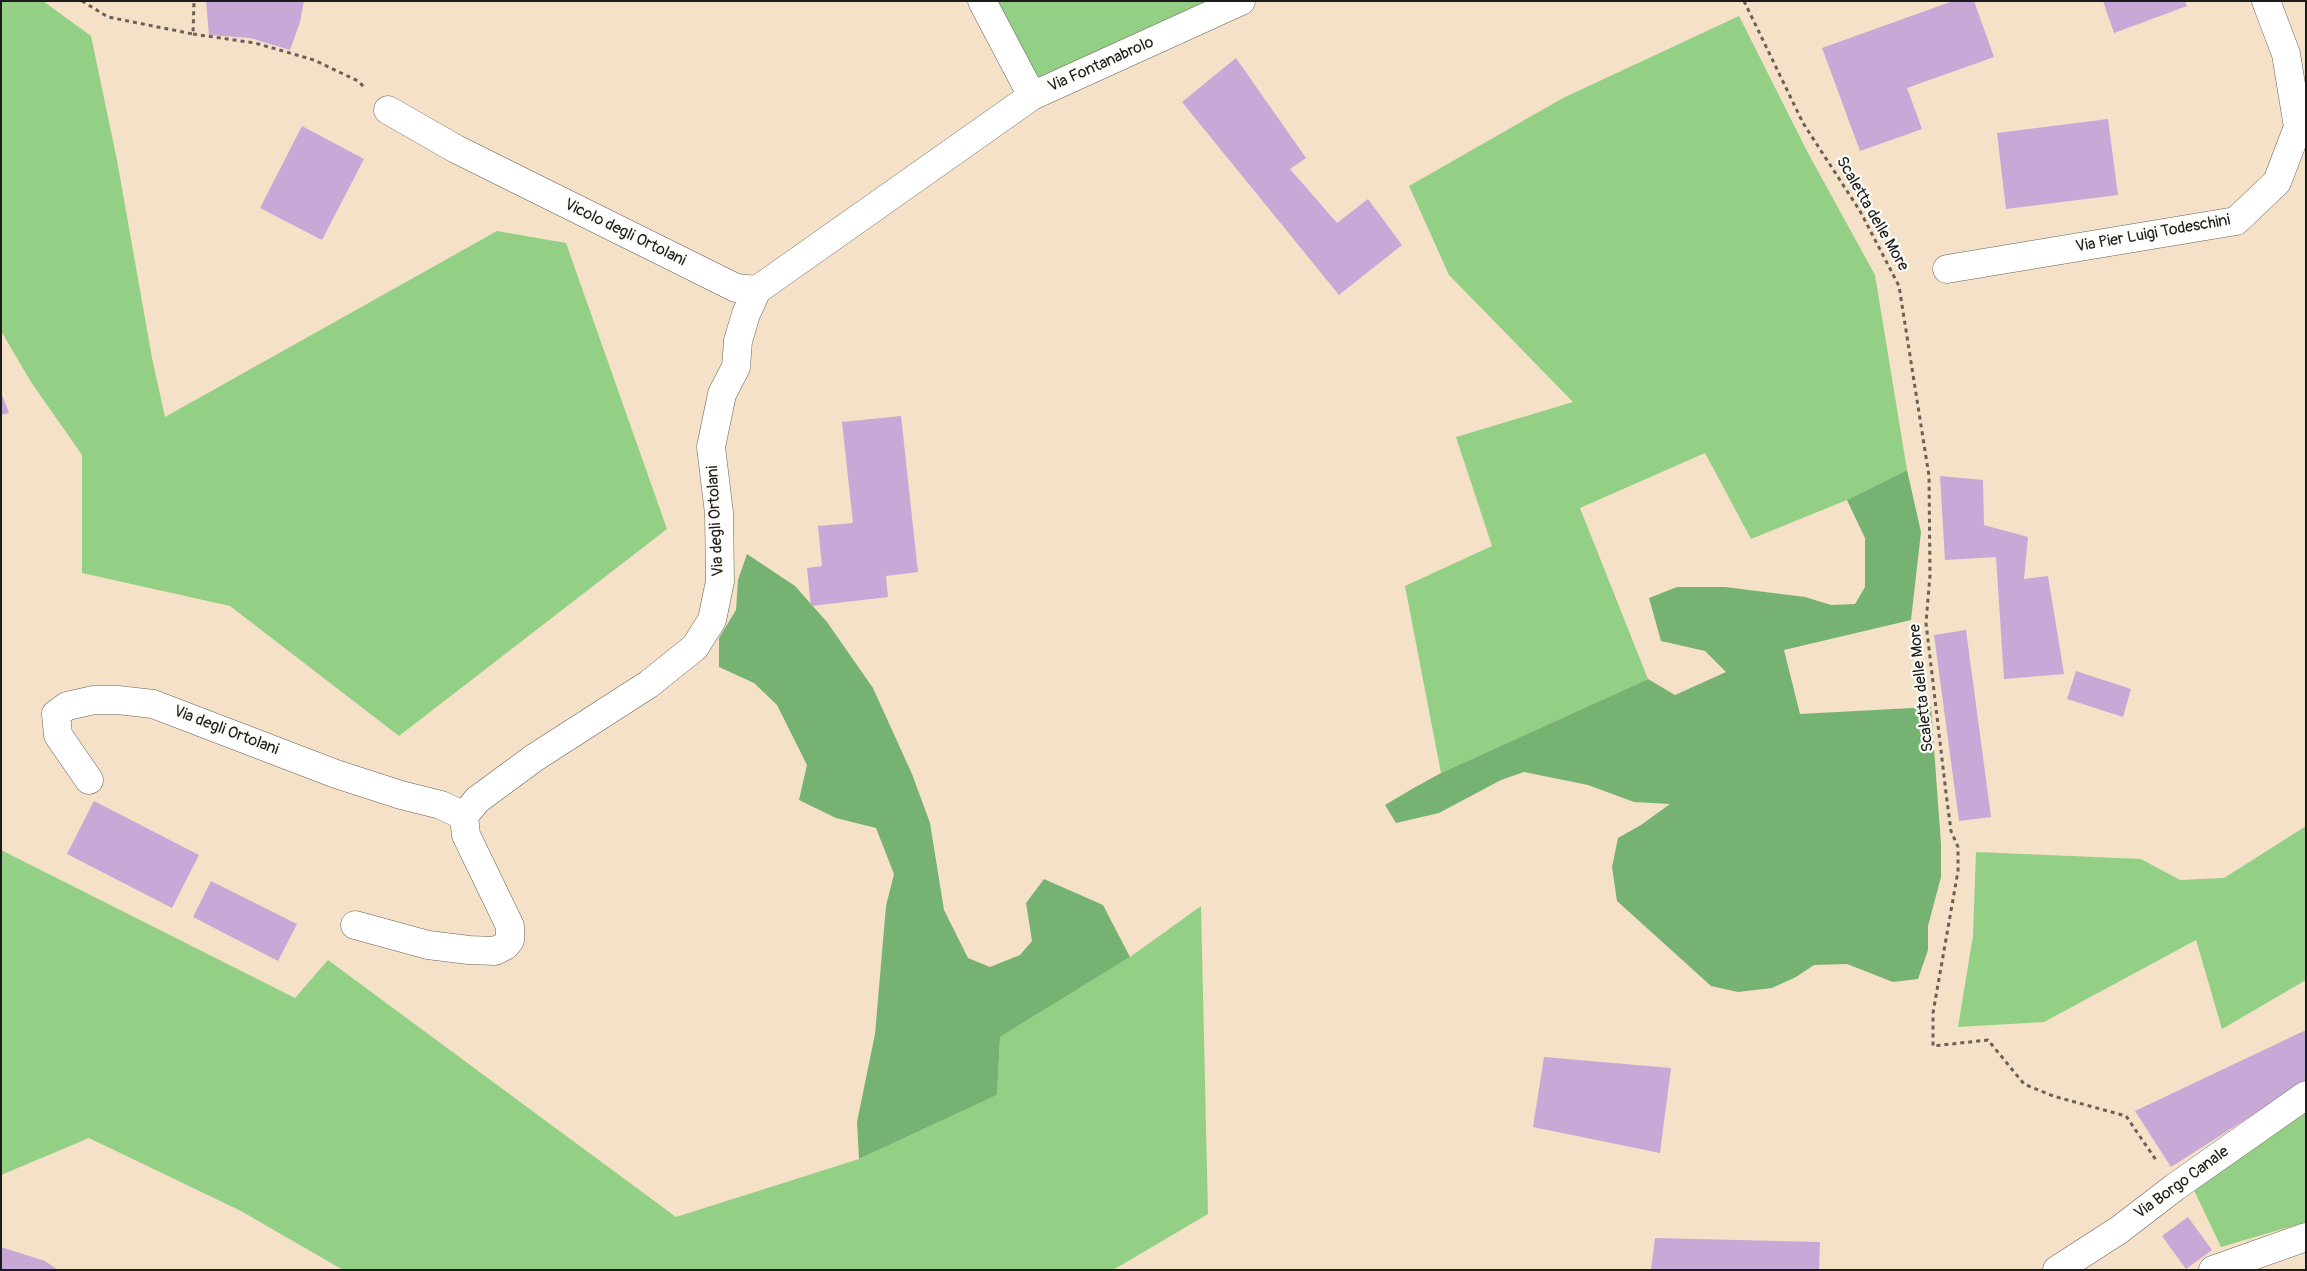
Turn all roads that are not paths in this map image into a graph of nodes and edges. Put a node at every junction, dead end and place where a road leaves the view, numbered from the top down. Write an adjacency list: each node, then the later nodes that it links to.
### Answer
1 (982, 1): 4 (street, Via Fontanabrolo)
2 (1241, 1): 4 (street, Via Fontanabrolo)
3 (2266, 1): 6 (street, Via Pier Luigi Todeschini)
4 (1032, 96): 7 (street)
5 (388, 110): 7 (street, Vicolo degli Ortolani)
6 (1947, 269)
7 (757, 290): 9 (street, Via degli Ortolani)
8 (89, 780): 9 (street, Via degli Ortolani)
9 (464, 816): 10 (street)
10 (355, 925)
11 (2306, 1095): 13 (street, Via Borgo Canale)
12 (2306, 1238): 14 (street)
13 (2057, 1270)
14 (2213, 1270)

